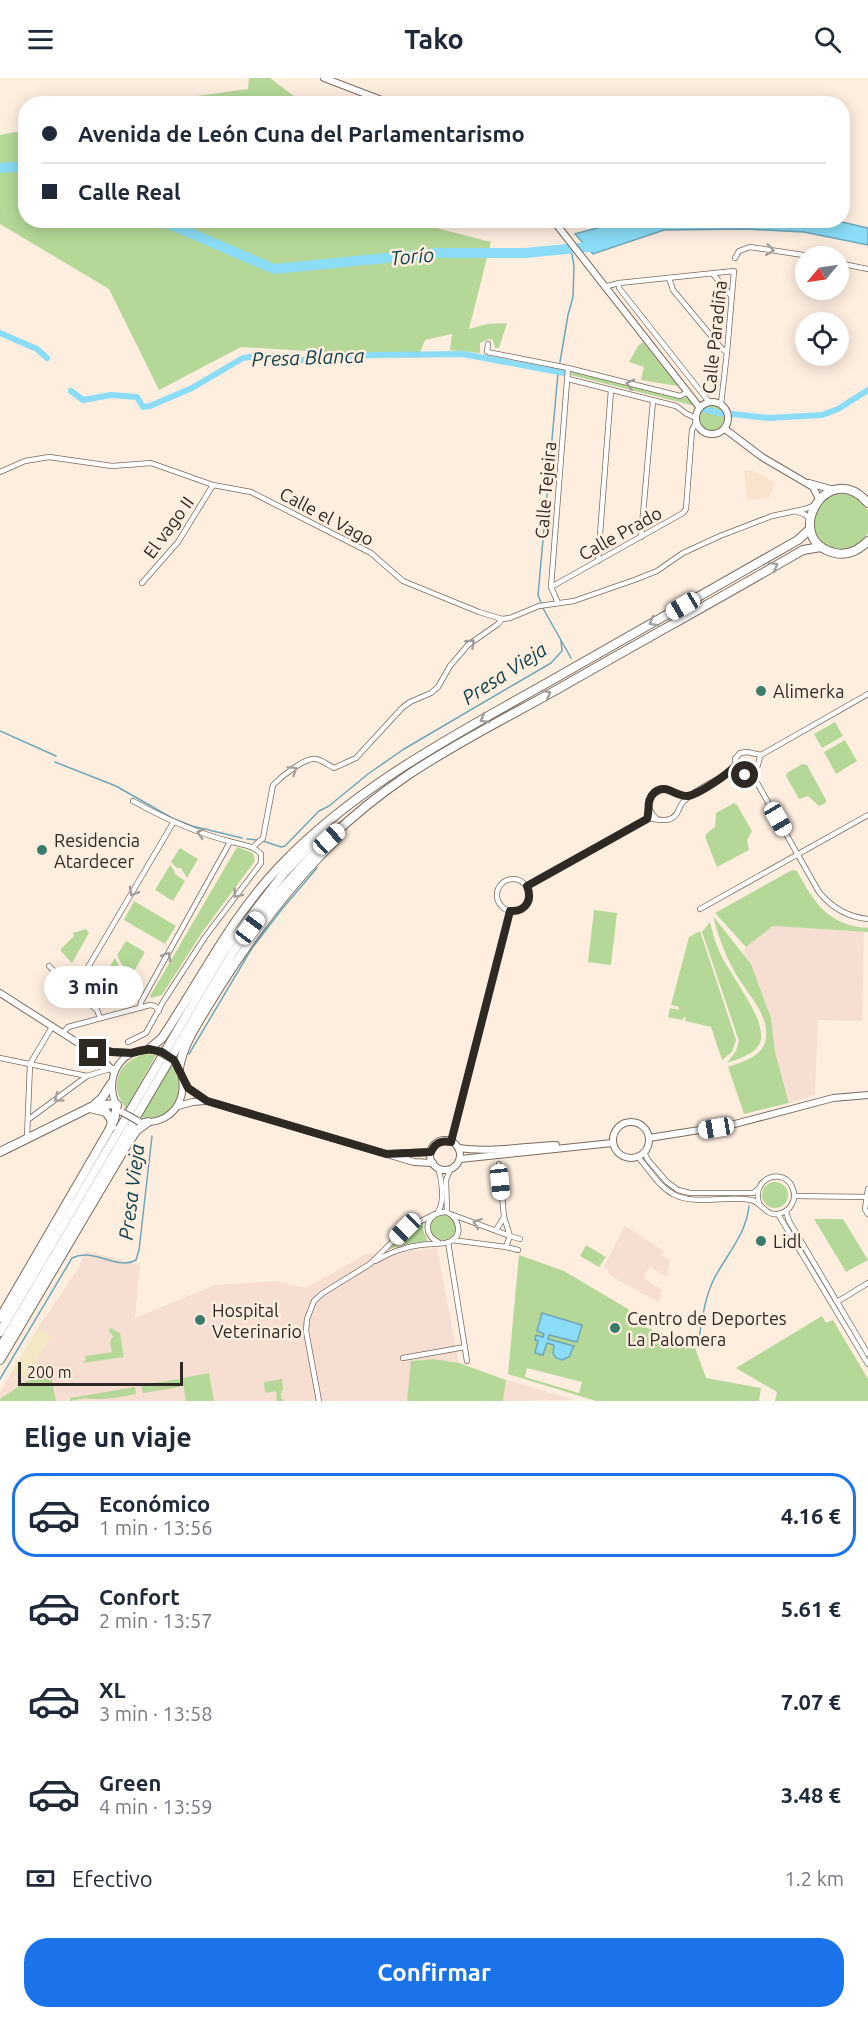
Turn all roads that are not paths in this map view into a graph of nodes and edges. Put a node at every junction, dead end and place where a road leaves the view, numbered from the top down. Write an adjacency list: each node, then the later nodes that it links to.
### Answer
1 (324, 78): 2 (street)
2 (371, 96)
3 (559, 228): 11 (street)
4 (795, 254): 5 (street, one-way to 4)
5 (735, 258)
6 (849, 265): 7 (street)
7 (868, 269)
8 (713, 274): 9 (street); 12 (street); 12 (street, Calle Paradiña)
9 (669, 278): 10 (street); 14 (street)
10 (619, 284): 11 (street); 20 (street)
11 (604, 287): 18 (street)
12 (732, 297): 14 (street, Calle Paradiña)
13 (488, 344): 15 (street)
14 (728, 352): 21 (street, Calle Paradiña)
15 (568, 368): 16 (street, Calle Tejeira); 18 (street, one-way to 15)
16 (568, 379): 17 (street); 39 (street, Calle Tejeira)
17 (611, 390): 19 (street); 37 (street)
18 (686, 393): 22 (street)
19 (653, 401): 23 (street); 34 (street)
20 (709, 402): 21 (street); 22 (street)
21 (721, 404): 24 (street)
22 (700, 408): 23 (street)
23 (696, 419): 24 (street); 34 (street, Calle Prado)
24 (725, 429): 26 (street)
25 (0, 472): 27 (street, Calle el Vago)
26 (805, 482): 28 (street); 30 (street)
27 (213, 485): 38 (street, El vago II); 41 (street, Calle el Vago)
28 (834, 490): 29 (highway); 30 (highway)
29 (867, 500)
30 (817, 502): 31 (street); 32 (highway)
31 (793, 511): 32 (street); 40 (street)
32 (810, 519): 33 (highway)
33 (810, 529): 36 (highway); 47 (highway, one-way to 47)
34 (641, 537): 37 (street, Calle Prado)
35 (868, 541): 36 (highway)
36 (821, 547): 43 (highway, one-way to 36)
37 (598, 561): 39 (street, Calle Prado)
38 (142, 584)
39 (551, 587): 40 (street, Calle Tejeira)
40 (558, 603): 41 (street)
41 (501, 619): 62 (street, one-way to 41)
42 (868, 694): 45 (street)
43 (442, 754): 84 (highway); 136 (highway)
44 (754, 754): 45 (street); 46 (street); 48 (street)
45 (761, 755): 46 (street)
46 (758, 761): 51 (street)
47 (405, 766): 80 (highway); 134 (highway)
48 (735, 766): 49 (street); 50 (street)
49 (738, 772): 50 (street); 51 (street)
50 (728, 774): 53 (street)
51 (752, 774): 63 (street)
52 (677, 795): 53 (street); 55 (street); 56 (street)
53 (689, 796): 55 (street)
54 (133, 801): 60 (street)
55 (681, 804): 58 (street)
56 (650, 811): 58 (street); 59 (street)
57 (868, 815): 63 (street)
58 (656, 818): 59 (street)
59 (647, 819): 64 (street)
60 (173, 823): 61 (street, one-way to 60); 69 (street, one-way to 69)
61 (230, 842): 62 (street); 73 (street, one-way to 61)
62 (253, 847): 71 (street, one-way to 71)
63 (798, 855): 65 (street); 67 (street)
64 (527, 886): 66 (street); 66 (street)
65 (700, 909)
66 (510, 911): 99 (street)
67 (868, 920)
68 (49, 966): 69 (street)
69 (74, 991): 75 (street)
70 (0, 993): 76 (street)
71 (163, 1002): 72 (street); 74 (street)
72 (150, 1005): 73 (street); 74 (street)
73 (140, 1008): 75 (street)
74 (159, 1011): 78 (street)
75 (100, 1018): 77 (street)
76 (52, 1026): 77 (street); 83 (street)
77 (63, 1033): 79 (street)
78 (128, 1042)
79 (85, 1047): 81 (street); 85 (street)
80 (149, 1049): 81 (street); 84 (street, bridge)
81 (131, 1053): 85 (street)
82 (0, 1058): 83 (street)
83 (30, 1064): 86 (street); 94 (street)
84 (176, 1064): 87 (street)
85 (113, 1069): 86 (street); 88 (street)
86 (87, 1076): 94 (street, one-way to 94)
87 (183, 1079): 90 (street); 91 (street)
88 (111, 1084): 92 (highway); 93 (street)
89 (868, 1095): 98 (street)
90 (207, 1101): 91 (street); 106 (street)
91 (178, 1106): 95 (street)
92 (90, 1107): 93 (highway); 96 (highway); 97 (highway)
93 (118, 1107): 95 (street, bridge); 96 (highway)
94 (28, 1119): 97 (street)
95 (148, 1122): 139 (highway)
96 (112, 1125): 133 (highway)
97 (27, 1137): 103 (highway)
98 (649, 1138): 100 (street); 105 (street)
99 (451, 1142): 102 (street); 104 (street)
100 (612, 1143): 101 (street); 107 (street)
101 (580, 1146): 102 (street); 108 (street)
102 (458, 1148): 108 (street)
103 (0, 1152)
104 (431, 1152): 106 (street); 110 (street)
105 (644, 1152): 107 (street); 112 (street)
106 (386, 1154): 110 (street)
107 (638, 1157): 116 (street)
108 (460, 1159): 111 (street)
109 (498, 1164): 122 (street)
110 (435, 1166): 111 (street); 118 (street)
111 (450, 1170): 119 (street)
112 (758, 1189): 114 (street); 116 (street)
113 (868, 1189): 115 (street)
114 (794, 1196): 115 (street); 117 (street)
115 (867, 1197): 121 (street)
116 (759, 1203): 120 (street)
117 (786, 1211): 120 (street); 132 (street)
118 (436, 1213): 119 (street); 127 (street); 130 (street)
119 (449, 1213): 123 (street, one-way to 119); 126 (street)
120 (778, 1214): 141 (street)
121 (868, 1214)
122 (504, 1217): 123 (street); 124 (street)
123 (496, 1230): 124 (street)
124 (510, 1236): 125 (street); 128 (street)
125 (520, 1239)
126 (450, 1241): 127 (street); 128 (street); 135 (street)
127 (438, 1242): 130 (street)
128 (506, 1247): 129 (street)
129 (518, 1250)
130 (370, 1264): 142 (street)
131 (868, 1283): 132 (street)
132 (837, 1302): 137 (street)
133 (0, 1318)
134 (0, 1332)
135 (465, 1347): 138 (street); 140 (street)
136 (0, 1348)
137 (868, 1354)
138 (403, 1358)
139 (0, 1360)
140 (467, 1361)
141 (868, 1364)
142 (319, 1400)

